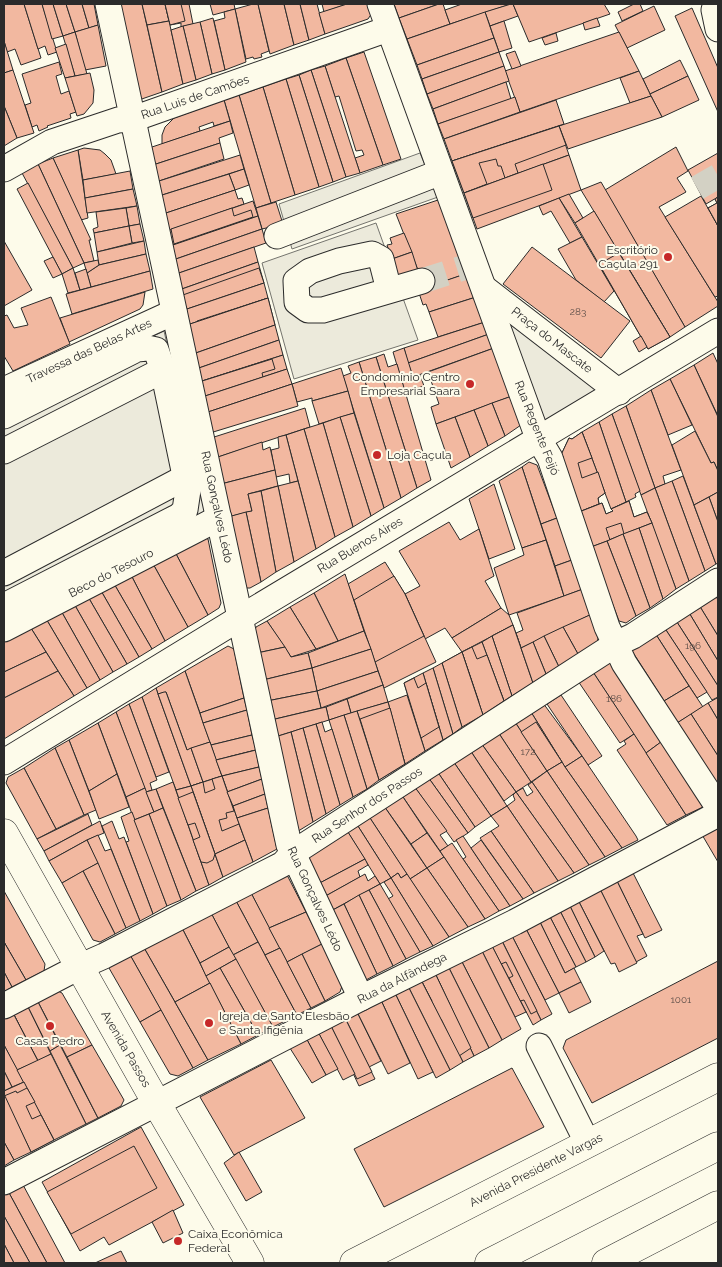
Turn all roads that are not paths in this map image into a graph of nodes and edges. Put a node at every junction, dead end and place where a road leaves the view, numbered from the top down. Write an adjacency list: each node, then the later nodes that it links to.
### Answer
1 (108, 4): 6 (street, Rua Gonçalves Lédo)
2 (380, 4): 4 (street, Rua Regente Feijó)
3 (716, 4): 5 (street)
4 (388, 28): 6 (street, Rua Luis de Camões); 8 (street, Rua Regente Feijó)
5 (718, 29)
6 (133, 119): 7 (street, Rua Luis de Camões); 13 (street, Rua Gonçalves Lédo)
7 (4, 169)
8 (441, 172): 9 (street); 11 (street, Rua Regente Feijó)
9 (276, 236)
10 (422, 281): 12 (street)
11 (484, 288): 17 (street, Praça do Mascate); 19 (street, Rua Regente Feijó)
12 (389, 290)
13 (174, 312): 16 (street, Travessa das Belas Artes); 22 (street, Rua Gonçalves Lédo)
14 (718, 331): 17 (street, Rua Buenos Aires)
15 (163, 370): 18 (street); 20 (street); 21 (street)
16 (4, 390)
17 (619, 392): 19 (street, Rua Buenos Aires)
18 (4, 416)
19 (538, 438): 26 (street, Rua Buenos Aires); 28 (street, Rua Regente Feijó)
20 (4, 451)
21 (186, 477): 23 (street); 25 (street)
22 (219, 518): 26 (street, Rua Gonçalves Lédo); 27 (street, Beco do Tesouro)
23 (4, 573)
24 (718, 581): 28 (street, Rua Senhor dos Passos)
25 (4, 606)
26 (240, 618): 29 (street, Rua Buenos Aires); 33 (street, Rua Gonçalves Lédo)
27 (4, 629)
28 (616, 644): 30 (street, Rua Regente Feijó); 33 (street, Rua Senhor dos Passos)
29 (4, 762)
30 (718, 807)
31 (718, 814): 35 (street, Rua da Alfândega)
32 (4, 833): 34 (main road, Avenida Passos)
33 (293, 853): 34 (street, Rua Senhor dos Passos); 35 (street, Rua Gonçalves Lédo)
34 (79, 967): 36 (street, Rua Senhor dos Passos); 39 (main road, Avenida Passos)
35 (361, 998): 39 (street, Rua da Alfândega)
36 (4, 1006)
37 (539, 1046): 40 (street)
38 (718, 1076): 40 (main road, Avenida Presidente Vargas)
39 (157, 1104): 42 (street, Rua da Alfândega); 44 (main road, Avenida Passos)
40 (588, 1144): 45 (main road, Avenida Presidente Vargas)
41 (718, 1146): 46 (main road)
42 (4, 1182)
43 (718, 1205): 47 (main road)
44 (250, 1263)
45 (354, 1263)
46 (490, 1263)
47 (606, 1263)

